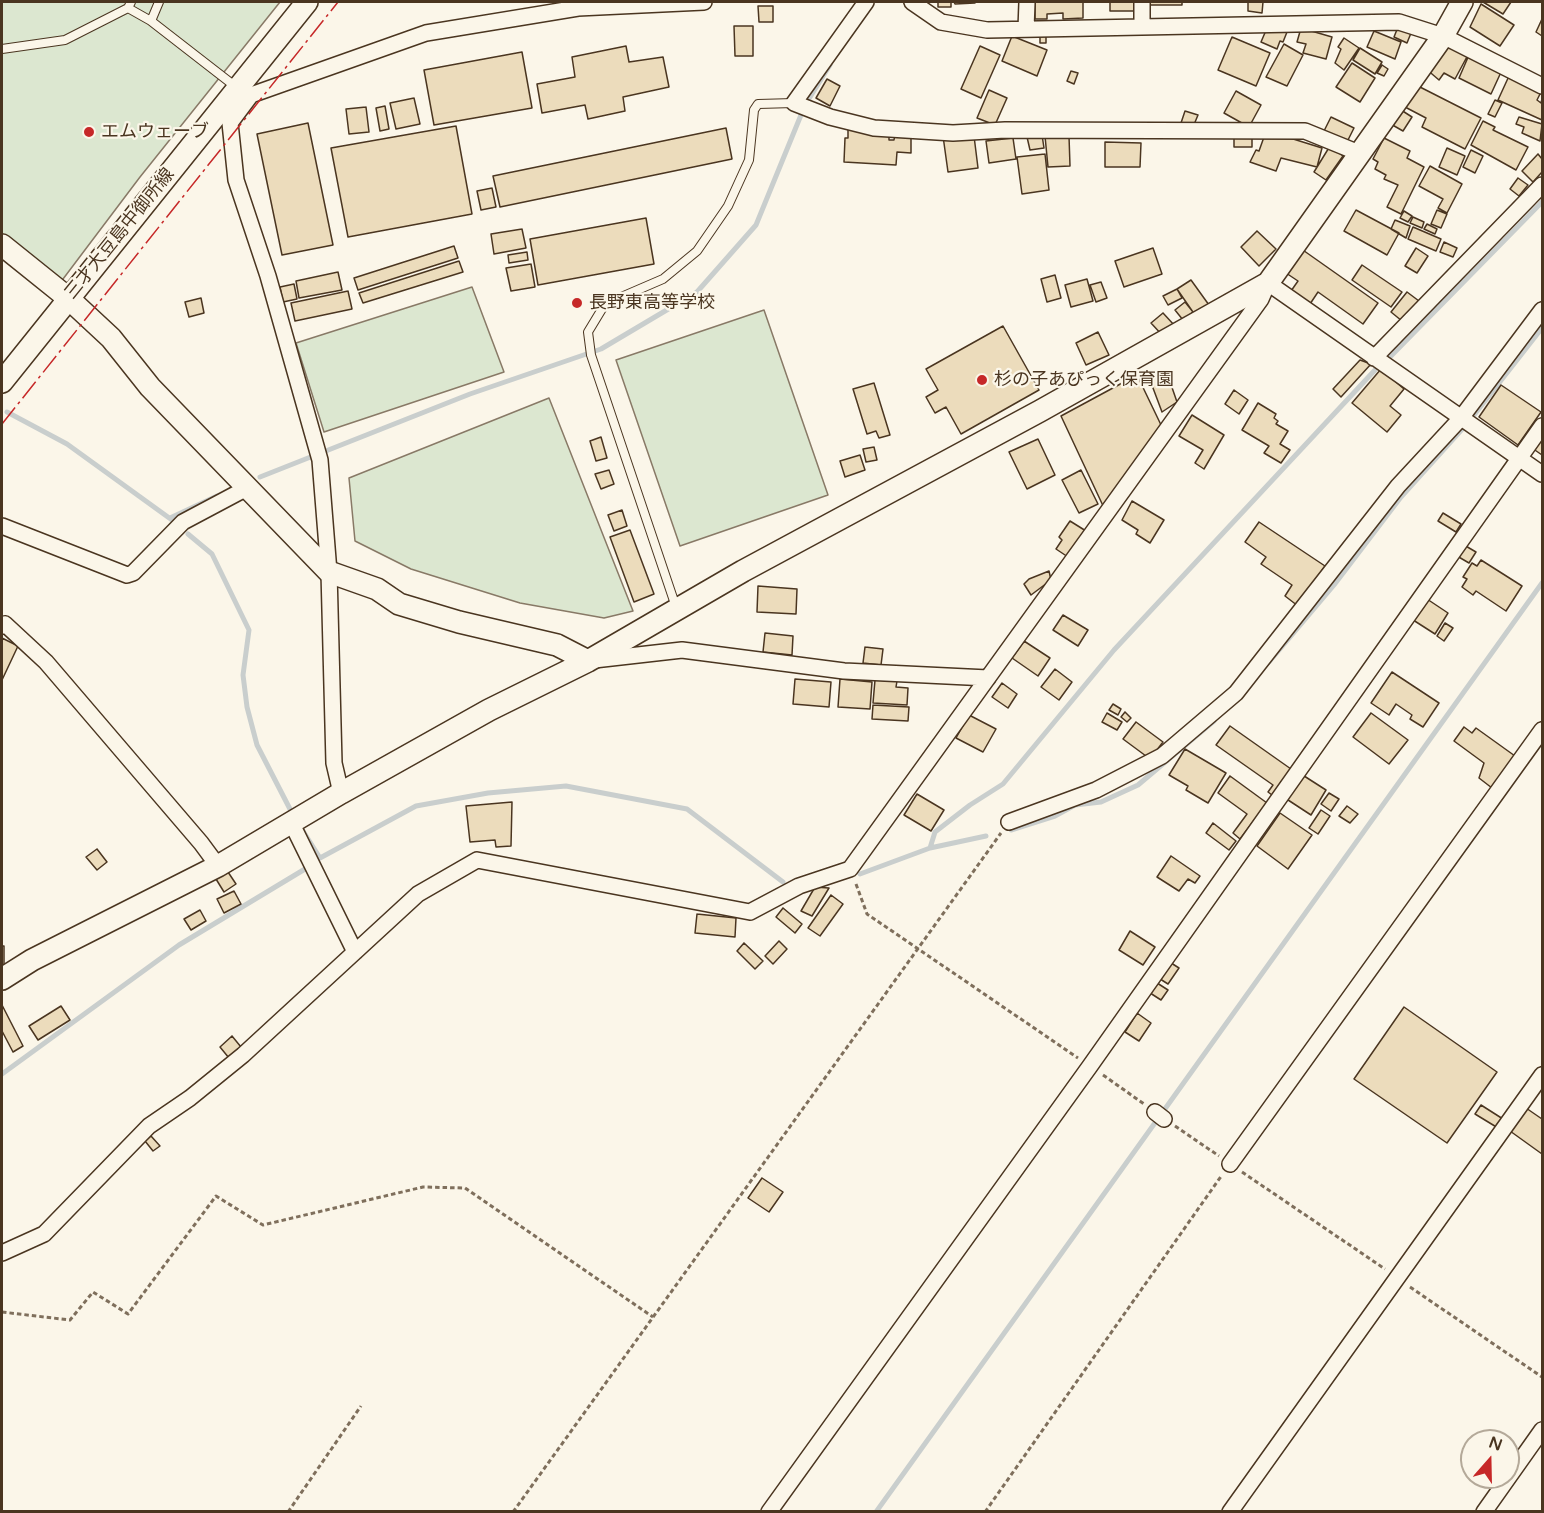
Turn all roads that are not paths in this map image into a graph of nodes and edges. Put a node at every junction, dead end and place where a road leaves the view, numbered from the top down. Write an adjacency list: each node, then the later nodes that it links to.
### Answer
1 (159, 2): 10 (lane)
2 (307, 2): 16 (street, 三才大豆島中御所線)
3 (704, 2): 16 (street)
4 (866, 2): 17 (street)
5 (912, 2): 12 (street)
6 (1027, 2): 12 (street)
7 (1142, 2): 11 (street)
8 (1462, 2): 13 (street)
9 (130, 5): 10 (lane); 14 (lane)
10 (151, 21): 16 (lane)
11 (1142, 26): 12 (street); 13 (street)
12 (1026, 29)
13 (1443, 36): 15 (street); 18 (street)
14 (2, 49)
15 (1542, 86)
16 (244, 92): 22 (street, 三才大豆島中御所線); 32 (street)
17 (794, 103): 18 (street); 33 (lane)
18 (1359, 153): 21 (street)
19 (1542, 185): 24 (street)
20 (2, 245): 22 (street)
21 (1268, 283): 24 (street); 33 (street); 36 (street)
22 (68, 298): 25 (street, 三才大豆島中御所線); 30 (street)
23 (1542, 310): 26 (street)
24 (1374, 358): 26 (street)
25 (2, 382)
26 (1461, 418): 28 (street); 40 (street)
27 (1542, 426): 28 (street)
28 (1520, 459): 29 (street); 48 (street)
29 (1542, 474)
30 (247, 488): 31 (street); 32 (street)
31 (2, 526)
32 (329, 572): 35 (street); 38 (street)
33 (676, 609): 35 (street)
34 (2, 626): 41 (street)
35 (588, 661): 36 (street); 38 (street)
36 (988, 678): 42 (street)
37 (1542, 730): 45 (street)
38 (341, 793): 39 (street)
39 (291, 822): 41 (street); 42 (street)
40 (1009, 822)
41 (218, 866): 43 (street)
42 (355, 952): 46 (street)
43 (2, 980)
44 (1542, 1075): 49 (street)
45 (1230, 1164)
46 (2, 1253)
47 (1542, 1430): 50 (street)
48 (769, 1512)
49 (1230, 1512)
50 (1484, 1512)

